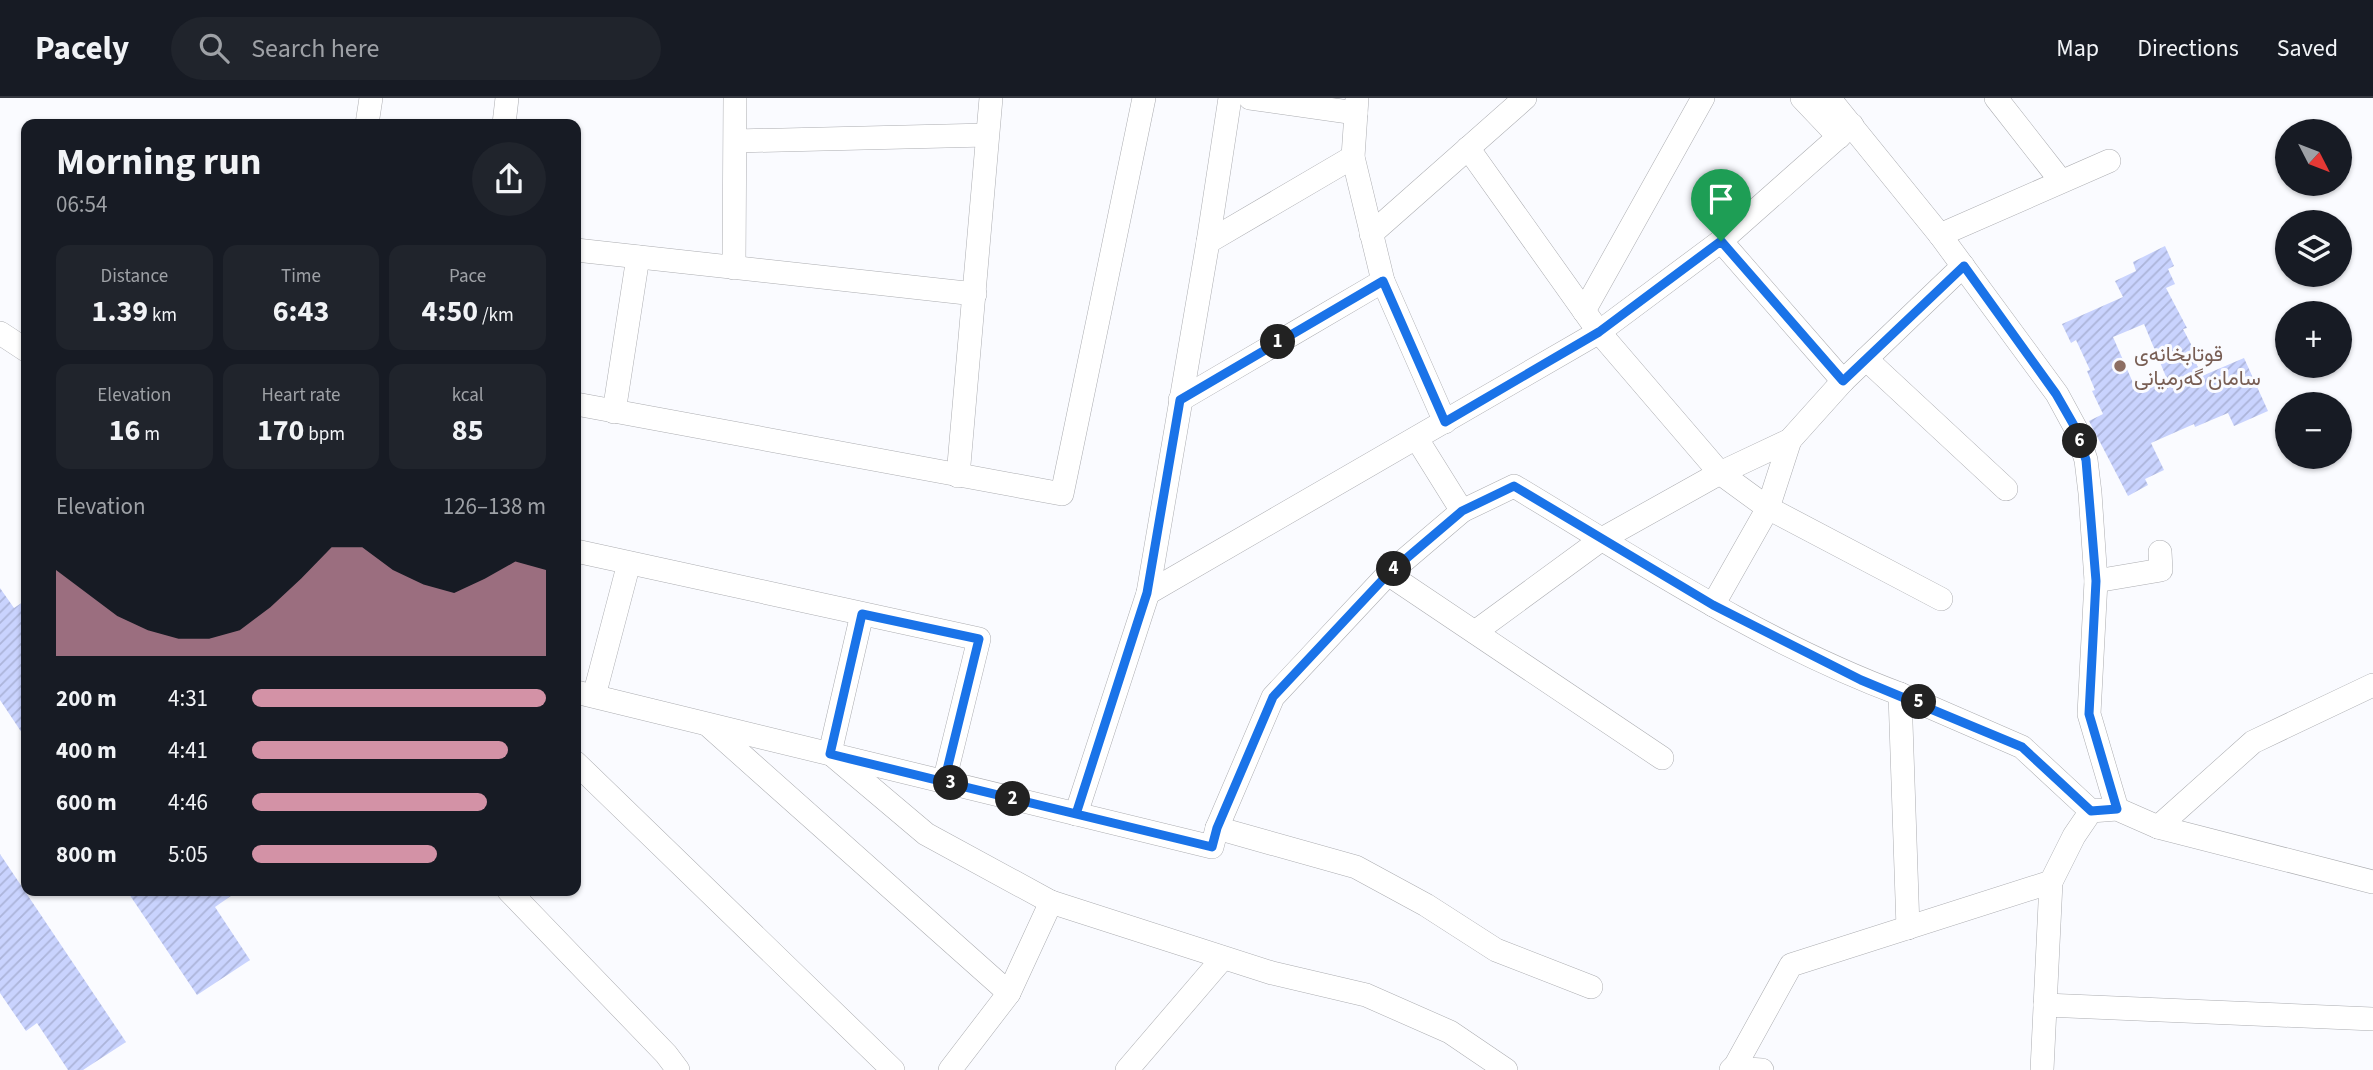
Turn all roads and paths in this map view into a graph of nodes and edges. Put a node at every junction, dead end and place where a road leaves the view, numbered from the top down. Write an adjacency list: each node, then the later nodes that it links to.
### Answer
1 (371, 98): 13 (street)
2 (507, 98): 14 (street)
3 (735, 98): 17 (street)
4 (991, 98): 16 (street)
5 (1144, 98): 45 (street)
6 (1230, 98): 25 (street)
7 (1250, 98): 12 (street)
8 (1525, 98): 18 (street)
9 (1703, 98): 32 (street)
10 (1996, 98): 21 (street)
11 (1819, 102): 15 (street)
12 (1356, 105): 19 (street)
13 (368, 119)
14 (505, 119)
15 (1846, 131): 23 (street); 24 (street)
16 (987, 135): 17 (street); 31 (street)
17 (736, 141): 29 (street)
18 (1468, 148): 22 (street); 32 (street)
19 (1353, 157): 22 (street); 25 (street)
20 (2109, 161): 21 (street)
21 (2061, 181): 23 (street)
22 (1371, 234): 30 (street)
23 (1940, 234): 28 (street)
24 (1721, 241): 33 (street); 37 (street)
25 (1208, 242): 38 (street)
26 (581, 251): 27 (street)
27 (638, 257): 29 (street); 40 (street)
28 (1964, 266): 36 (street); 54 (street)
29 (734, 268): 31 (street)
30 (1383, 281): 38 (street); 41 (street)
31 (975, 294): 45 (street)
32 (1584, 311): 33 (street)
33 (1599, 332): 41 (street); 44 (street)
34 (0, 333): 35 (street)
35 (21, 347)
36 (1866, 359): 37 (street); 46 (street)
37 (1843, 381): 43 (street)
38 (1180, 400): 55 (street)
39 (581, 405): 40 (street)
40 (614, 412): 45 (street)
41 (1445, 422): 42 (street)
42 (1418, 439): 48 (street); 55 (street)
43 (1790, 440): 44 (street); 47 (street)
44 (1720, 473): 47 (street); 49 (street)
45 (958, 476)
46 (2006, 489)
47 (1768, 508): 56 (street); 57 (street)
48 (1462, 511): 49 (street); 53 (street)
49 (1602, 539): 57 (street); 59 (street)
50 (581, 552): 52 (street)
51 (2160, 552): 54 (street)
52 (629, 563): 58 (street); 61 (street)
53 (1388, 574): 59 (street); 72 (street)
54 (2096, 581): 68 (street)
55 (1147, 593): 70 (street)
56 (1941, 599)
57 (1713, 605): 62 (street)
58 (862, 614): 64 (street); 67 (street)
59 (1475, 632): 65 (street)
60 (2373, 685): 71 (street)
61 (585, 694): 63 (street)
62 (1900, 694): 69 (street); 77 (street)
63 (706, 723): 64 (street); 80 (street)
64 (830, 754): 67 (street); 76 (street)
65 (1662, 758)
66 (581, 768): 85 (street)
67 (944, 782): 70 (street)
68 (2117, 809): 69 (street); 71 (street)
69 (2091, 811): 73 (street)
70 (1076, 814): 72 (street)
71 (2158, 827): 74 (street)
72 (1217, 828): 79 (street)
73 (2051, 882): 77 (street); 81 (street)
74 (2373, 882)
75 (514, 896): 84 (street)
76 (1051, 902): 78 (street); 80 (street)
77 (1908, 928): 83 (street)
78 (1223, 958): 87 (street); 88 (street)
79 (1591, 987)
80 (1009, 993): 86 (street)
81 (2045, 1005): 82 (street); 90 (street)
82 (2373, 1019)
83 (1733, 1069): 89 (street)
84 (678, 1070)
85 (893, 1070)
86 (950, 1070)
87 (1127, 1070)
88 (1506, 1070)
89 (1762, 1070)
90 (2042, 1070)

